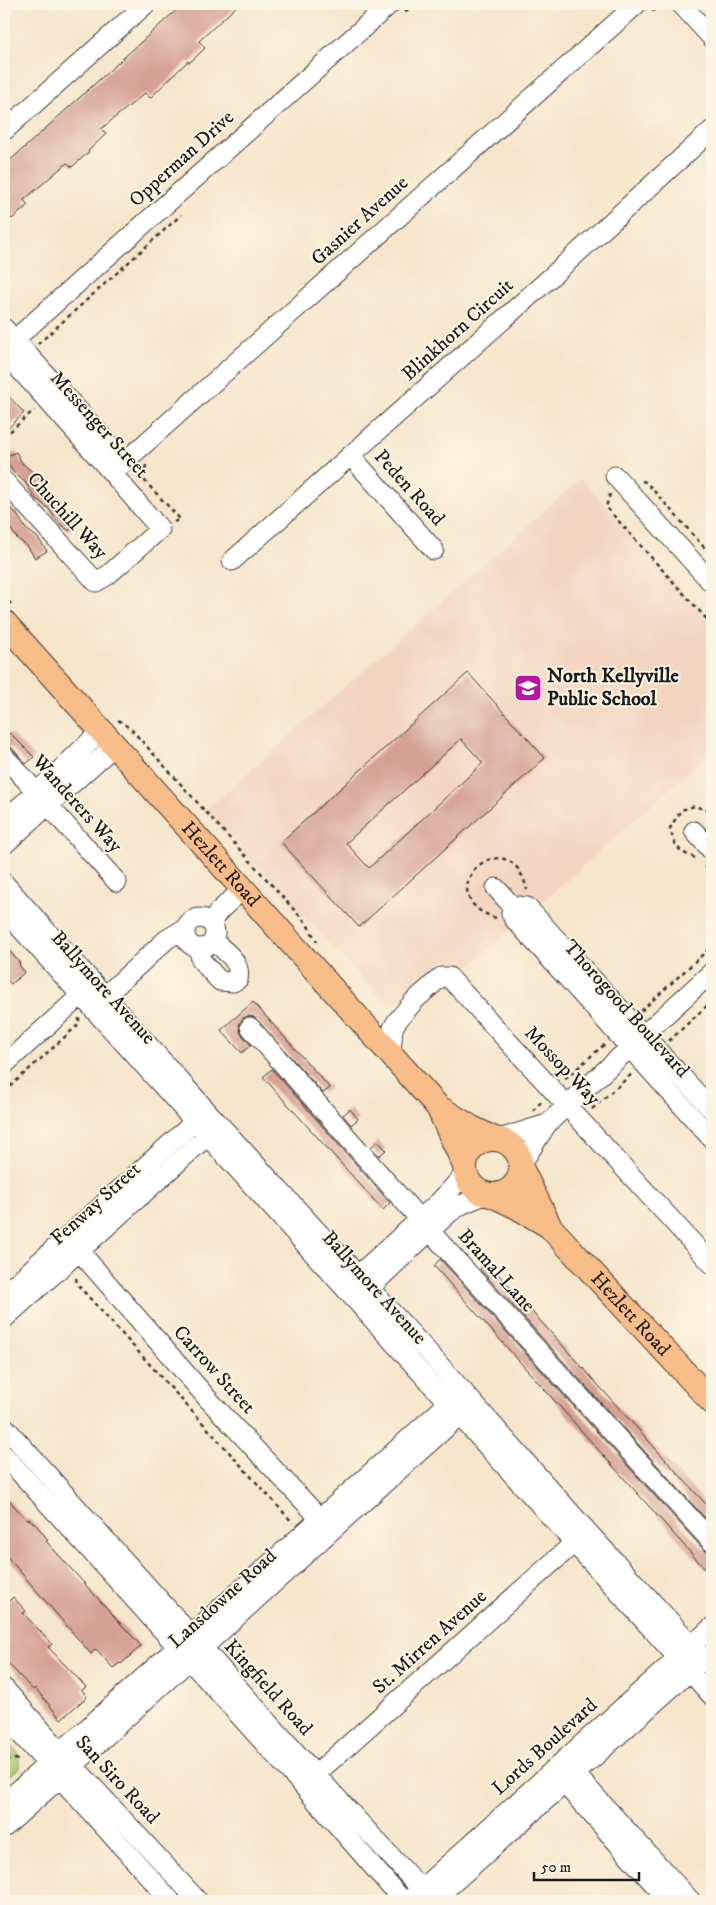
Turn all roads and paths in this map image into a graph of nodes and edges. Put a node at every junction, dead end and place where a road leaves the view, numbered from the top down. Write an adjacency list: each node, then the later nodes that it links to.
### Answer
1 (146, 4): 10 (street)
2 (390, 4): 11 (street, Opperman Drive)
3 (681, 4): 8 (street)
4 (709, 4): 6 (path)
5 (660, 8): 7 (path)
6 (712, 8)
7 (641, 10): 16 (street, Gasnier Avenue)
8 (712, 38)
9 (712, 130): 14 (street, Blinkhorn Circuit)
10 (4, 131)
11 (6, 342): 12 (street, Messenger Street); 16 (street, Messenger Street)
12 (46, 399): 13 (path); 16 (street, Messenger Street)
13 (4, 437)
14 (350, 456): 20 (street, Peden Road); 21 (street, Blinkhorn Circuit)
15 (146, 464): 19 (path)
16 (118, 467): 19 (street, Messenger Street)
17 (615, 476): 22 (street)
18 (4, 481): 19 (street, Chuchill Way)
19 (160, 529)
20 (434, 550)
21 (232, 561)
22 (712, 583)
23 (4, 596): 24 (path)
24 (10, 617): 25 (main road, Hezlett Road)
25 (110, 731): 27 (street); 35 (main road, Hezlett Road); 40 (path)
26 (4, 756): 27 (street, Wanderers Way)
27 (42, 799): 28 (street); 30 (street); 32 (street, Wanderers Way)
28 (4, 820)
29 (694, 831): 31 (street)
30 (4, 845)
31 (712, 851)
32 (117, 882)
33 (4, 883): 42 (street, Ballymore Avenue)
34 (496, 888): 36 (street, Thorogood Boulevard)
35 (244, 889): 39 (street); 48 (main road, Hezlett Road)
36 (514, 908): 45 (street, Thorogood Boulevard); 46 (street, Thorogood Boulevard)
37 (4, 910): 42 (street, Ballymore Avenue)
38 (186, 928): 39 (street); 39 (street); 42 (street)
39 (208, 937)
40 (318, 945)
41 (712, 972): 45 (street)
42 (90, 996): 50 (street); 51 (path); 55 (street, Ballymore Avenue); 55 (street, Ballymore Avenue)
43 (712, 1001): 47 (path)
44 (250, 1027): 64 (street, Bramal Lane)
45 (644, 1034): 46 (street); 47 (street, Thorogood Boulevard)
46 (630, 1047): 49 (street, Thorogood Boulevard); 52 (street)
47 (658, 1050): 54 (street, Thorogood Boulevard)
48 (391, 1053): 52 (street, Mossop Way); 53 (main road, Hezlett Road)
49 (644, 1063): 56 (path); 60 (street, Thorogood Boulevard)
50 (4, 1065)
51 (4, 1092)
52 (568, 1105): 56 (street, Mossop Way); 57 (street)
53 (438, 1107): 59 (main road, Hezlett Road); 62 (main road, Hezlett Road)
54 (712, 1110)
55 (200, 1116): 58 (street, Ballymore Avenue); 66 (street, Fenway Street)
56 (581, 1119): 67 (street, Mossop Way)
57 (547, 1124): 59 (street); 61 (street)
58 (213, 1130): 66 (street, Fenway Street); 69 (street, Ballymore Avenue)
59 (496, 1138): 61 (main road); 62 (main road)
60 (712, 1139)
61 (522, 1167): 63 (main road); 65 (main road, Hezlett Road)
62 (465, 1169): 63 (main road); 64 (street)
63 (489, 1194): 64 (street); 65 (main road, Hezlett Road)
64 (424, 1224): 69 (street); 79 (street, Bramal Lane)
65 (550, 1227): 73 (main road, Hezlett Road)
66 (73, 1244): 70 (street, Fenway Street); 71 (street, Fenway Street); 77 (street, Carrow Street)
67 (712, 1264)
68 (76, 1278): 77 (path)
69 (356, 1288): 72 (street, Ballymore Avenue); 74 (street, Ballymore Avenue)
70 (4, 1294)
71 (4, 1319)
72 (468, 1397): 74 (street, Lansdowne Road); 78 (street, Ballymore Avenue)
73 (712, 1402)
74 (453, 1409): 77 (street, Lansdowne Road); 80 (street, Ballymore Avenue)
75 (4, 1426): 82 (street, Kingfield Road)
76 (4, 1455): 82 (street, Kingfield Road)
77 (321, 1520): 82 (street, Lansdowne Road); 83 (street, Lansdowne Road)
78 (587, 1531): 80 (street, St. Mirren Avenue); 84 (street, Ballymore Avenue)
79 (712, 1542)
80 (573, 1544): 84 (street, Ballymore Avenue); 94 (street, St. Mirren Avenue)
81 (712, 1627): 84 (street, Lords Boulevard)
82 (183, 1640): 83 (street, Kingfield Road); 90 (street, Lansdowne Road)
83 (196, 1654): 92 (street, Lansdowne Road); 94 (street, Kingfield Road)
84 (698, 1658): 86 (street, Ballymore Avenue); 93 (street, Lords Boulevard)
85 (4, 1688): 90 (street, San Siro Road)
86 (712, 1696)
87 (4, 1716): 90 (street, San Siro Road)
88 (4, 1751): 89 (path)
89 (5, 1758): 90 (path); 91 (path)
90 (46, 1760): 92 (street, San Siro Road); 95 (street, Lansdowne Road)
91 (4, 1762)
92 (67, 1772): 96 (street, Lansdowne Road); 98 (street, San Siro Road); 99 (street, San Siro Road)
93 (563, 1772): 97 (street, Lords Boulevard); 101 (street); 102 (street)
94 (309, 1780): 97 (street, Kingfield Road); 100 (street, Kingfield Road)
95 (4, 1803)
96 (4, 1828)
97 (423, 1898)
98 (171, 1901)
99 (198, 1901)
100 (403, 1901)
101 (669, 1901)
102 (690, 1901)

